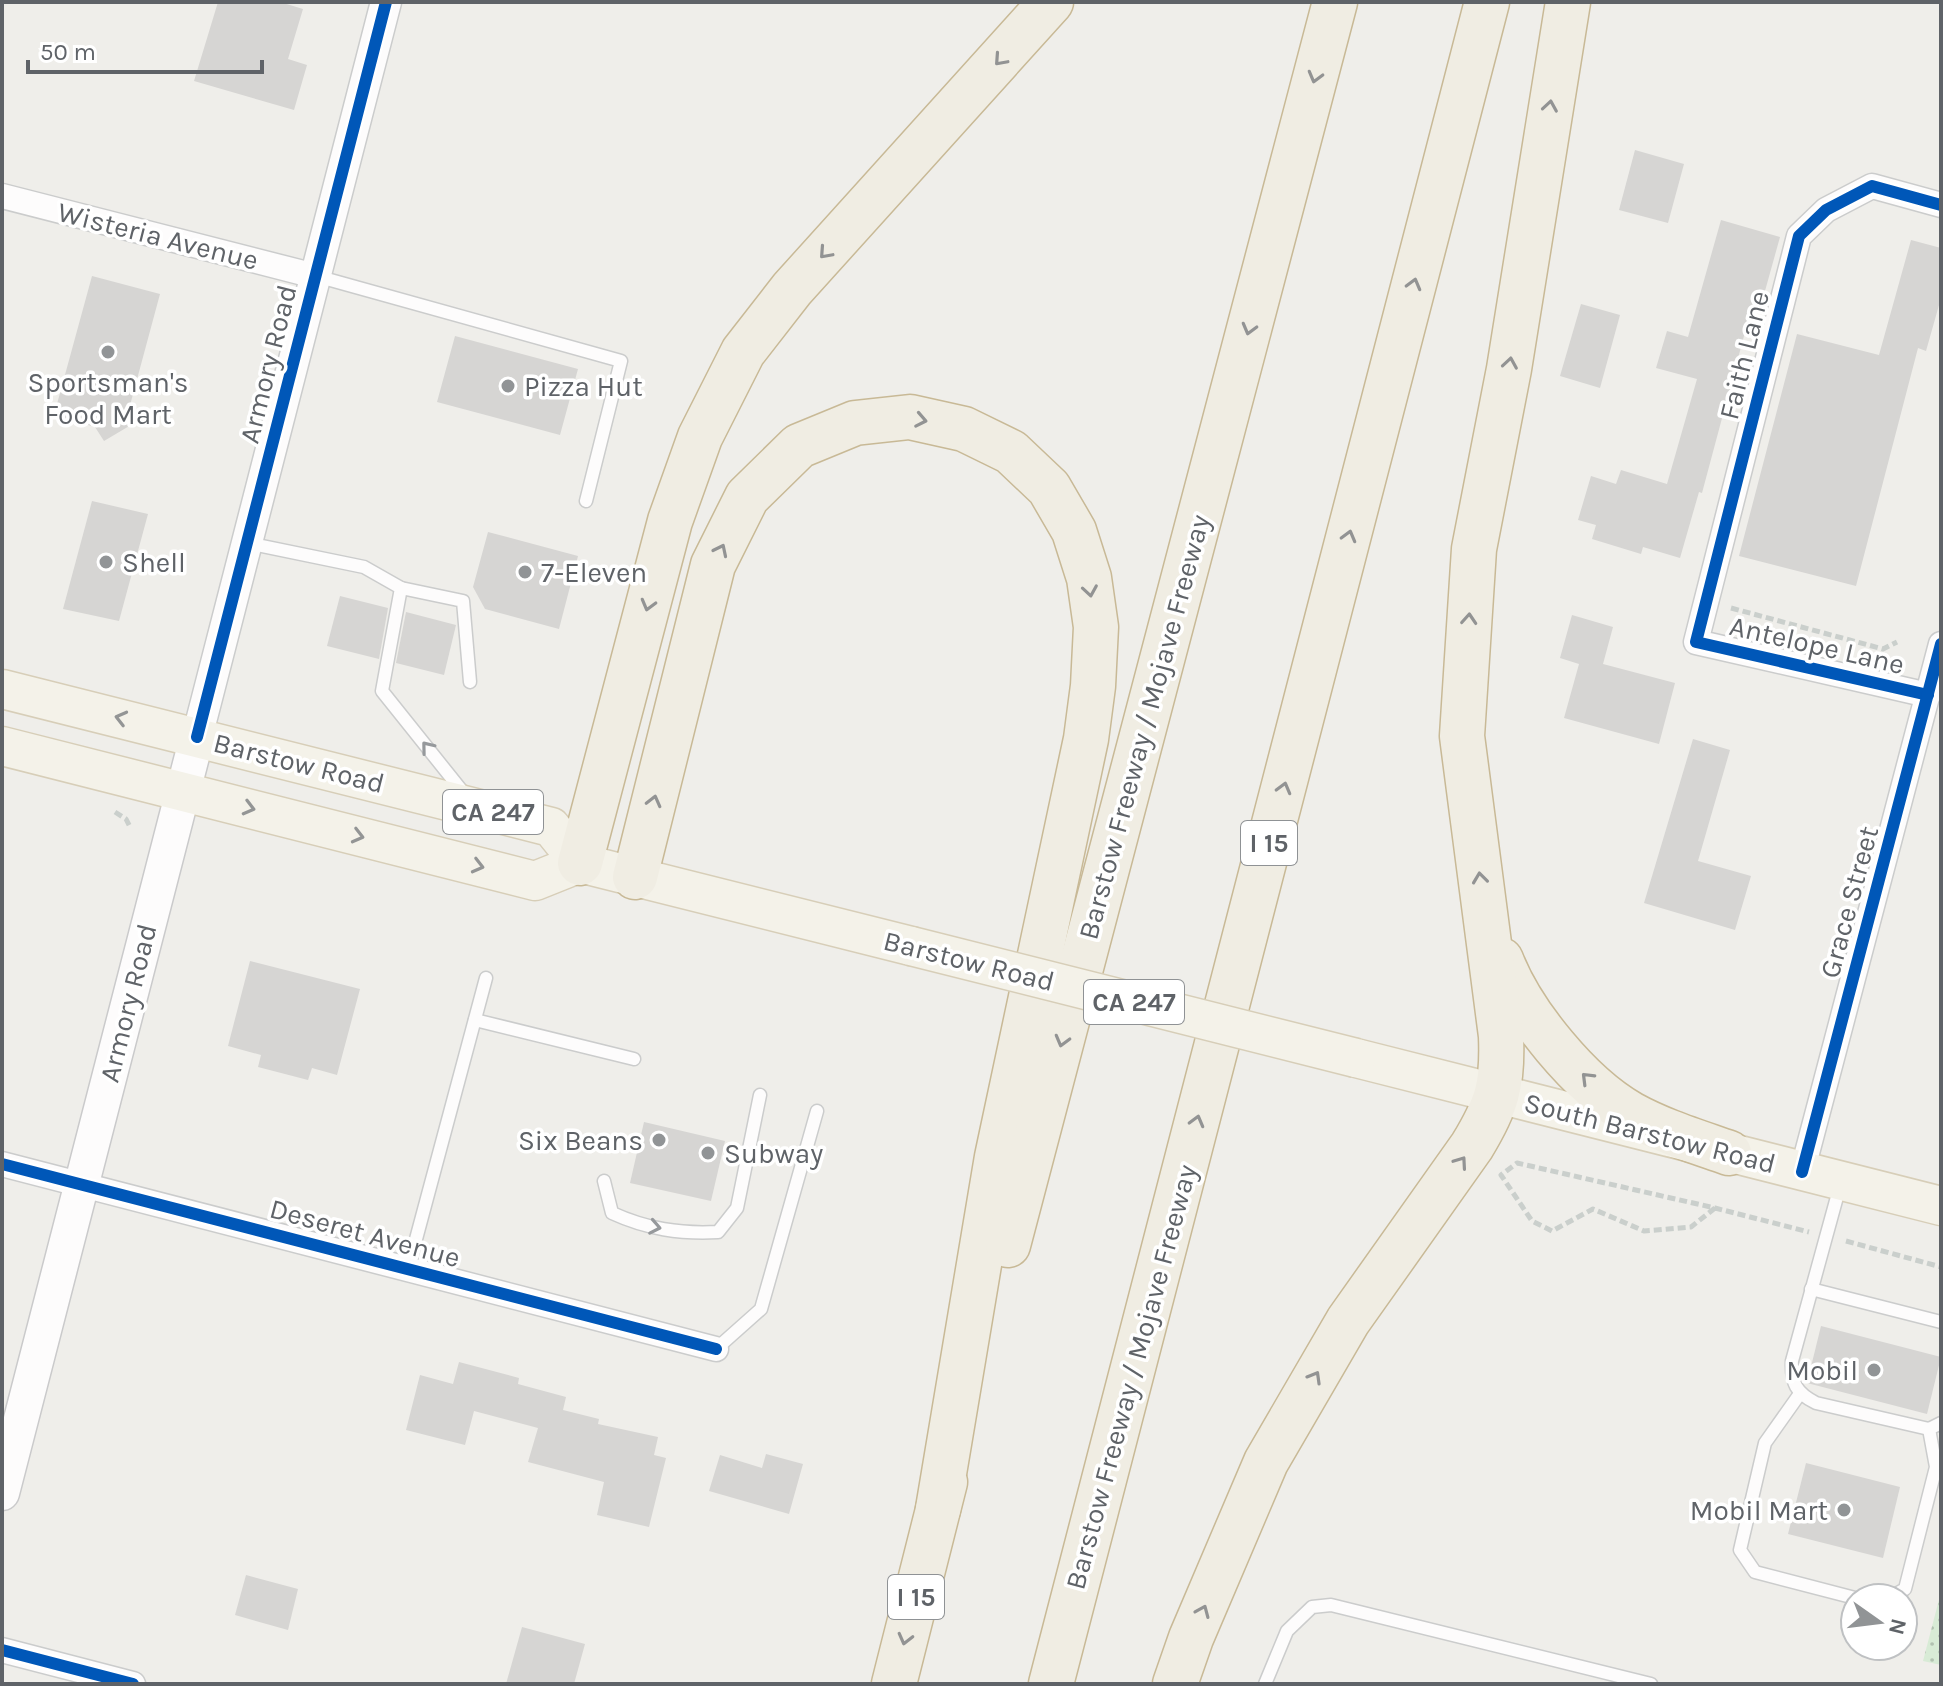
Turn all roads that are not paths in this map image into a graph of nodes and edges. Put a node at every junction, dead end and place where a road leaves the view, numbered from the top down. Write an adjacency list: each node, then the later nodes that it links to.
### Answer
1 (386, 2): 8 (street, Armory Road)
2 (1051, 2): 21 (highway, one-way to 21)
3 (1335, 2): 44 (highway, Barstow Freeway / Mojave Freeway / I 15, one-way to 44)
4 (1487, 2): 50 (highway, Barstow Freeway / Mojave Freeway / I 15, one-way to 4)
5 (1568, 2): 23 (highway, one-way to 5)
6 (2, 196): 8 (street, Wisteria Avenue)
7 (1941, 205): 12 (street, Faith Lane)
8 (315, 276): 9 (lane); 10 (street, Armory Road)
9 (586, 501)
10 (246, 542): 11 (lane); 17 (street, Armory Road)
11 (401, 588): 14 (lane); 20 (lane, one-way to 11)
12 (1696, 642): 16 (street, Antelope Lane)
13 (1941, 644): 16 (street, Grace Street)
14 (470, 682)
15 (2, 689): 17 (main road, Barstow Road / CA 247, one-way to 15)
16 (1928, 695): 32 (street, Grace Street)
17 (197, 737): 19 (main road, Armory Road); 20 (main road, Barstow Road / CA 247)
18 (2, 746): 19 (main road, Barstow Road / CA 247)
19 (183, 790): 21 (main road, Barstow Road / CA 247, one-way to 21); 35 (main road, Armory Road)
20 (476, 808): 21 (main road, Barstow Road / CA 247)
21 (580, 863): 22 (main road, Barstow Road / CA 247)
22 (635, 877): 27 (main road, Barstow Road / CA 247, bridge); 44 (highway, one-way to 44)
23 (1486, 919): 27 (highway); 30 (highway, one-way to 23)
24 (486, 978): 25 (lane)
25 (475, 1020): 26 (lane); 37 (lane)
26 (634, 1059)
27 (1498, 1094): 30 (main road, South Barstow Road); 51 (highway, one-way to 27)
28 (760, 1095): 33 (lane, one-way to 28)
29 (817, 1111): 40 (lane)
30 (1729, 1153): 32 (main road, South Barstow Road)
31 (2, 1164): 35 (street, Deseret Avenue)
32 (1802, 1172): 34 (main road, South Barstow Road)
33 (604, 1181)
34 (1841, 1181): 36 (main road, South Barstow Road); 38 (lane)
35 (82, 1184): 37 (street, Deseret Avenue); 43 (main road, Armory Road)
36 (1941, 1206)
37 (408, 1269): 40 (street, Deseret Avenue)
38 (1811, 1289): 39 (lane); 41 (lane)
39 (1941, 1322)
40 (716, 1349)
41 (1799, 1395): 42 (lane); 46 (lane)
42 (1935, 1426): 45 (lane)
43 (2, 1493)
44 (938, 1509): 49 (highway, Barstow Freeway / Mojave Freeway / I 15, one-way to 49)
45 (1907, 1582)
46 (1839, 1594)
47 (2, 1650): 48 (street)
48 (133, 1684)
49 (894, 1684)
50 (1051, 1684)
51 (1175, 1684)
52 (1265, 1684): 53 (lane)
53 (1651, 1684)

